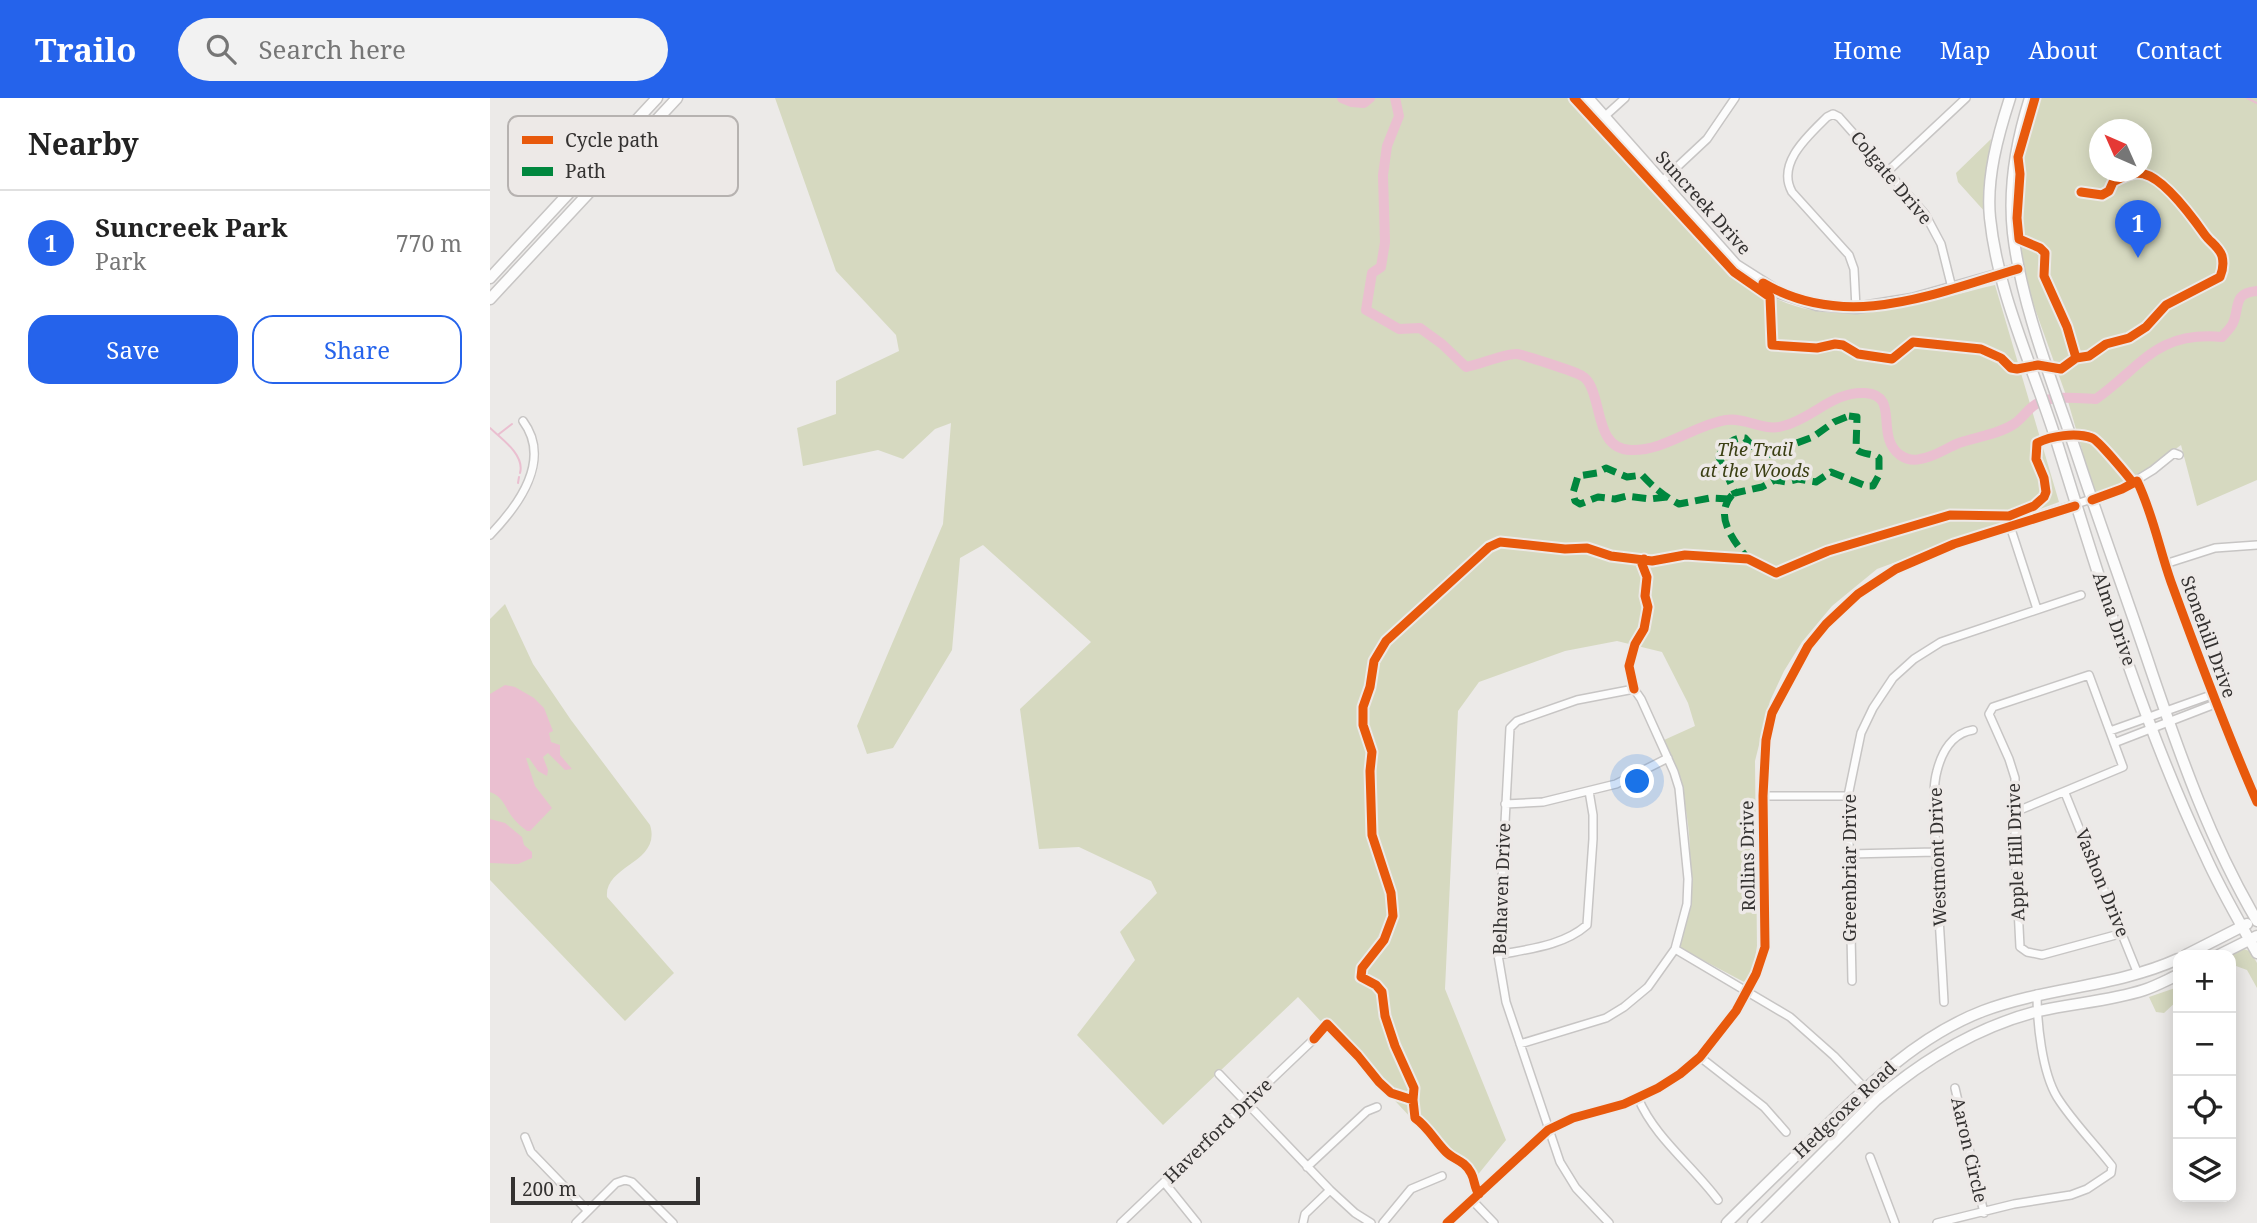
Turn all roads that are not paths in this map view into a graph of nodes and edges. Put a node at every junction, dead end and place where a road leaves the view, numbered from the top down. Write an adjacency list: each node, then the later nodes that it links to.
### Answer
1 (657, 98): 9 (main road)
2 (677, 98): 10 (main road)
3 (1588, 98): 11 (main road, Suncreek Drive)
4 (1625, 98): 11 (street)
5 (1735, 98): 13 (street)
6 (1966, 98): 12 (street)
7 (2010, 98): 17 (main road, Alma Drive)
8 (2030, 98): 16 (main road, Alma Drive)
9 (640, 116)
10 (660, 116)
11 (1604, 117): 13 (main road, Suncreek Drive)
12 (1888, 171): 19 (street, Colgate Drive); 21 (street, Colgate Drive)
13 (1661, 182): 21 (main road, Suncreek Drive)
14 (566, 196): 18 (main road)
15 (585, 196): 20 (main road)
16 (2018, 269): 17 (main road, Suncreek Drive); 25 (main road, Alma Drive)
17 (2001, 274): 19 (main road, Suncreek Drive); 26 (main road, Alma Drive)
18 (490, 278)
19 (1952, 288): 21 (main road, Suncreek Drive)
20 (490, 299)
21 (1856, 308)
22 (523, 421): 28 (street)
23 (2179, 455): 24 (street, Rollins Drive)
24 (2137, 481): 25 (street, Rollins Drive); 30 (street, Stonehill Drive)
25 (2092, 500): 26 (street, Rollins Drive); 35 (main road, Alma Drive)
26 (2075, 506): 27 (street, Rollins Drive); 36 (main road, Alma Drive)
27 (2010, 526): 32 (street); 43 (street, Rollins Drive)
28 (490, 536)
29 (2257, 545): 30 (street)
30 (2165, 564): 33 (street, Stonehill Drive)
31 (2081, 595): 32 (street, Greenbriar Drive)
32 (2037, 609): 44 (street, Greenbriar Drive)
33 (2211, 695): 34 (street, Stonehill Drive); 35 (street)
34 (2215, 704): 35 (street); 45 (street, Stonehill Drive)
35 (2167, 716): 36 (street); 47 (main road, Alma Drive)
36 (2150, 722): 38 (street); 39 (street); 49 (main road, Alma Drive)
37 (1973, 730): 50 (street, Westmont Drive)
38 (2110, 731): 39 (street); 48 (street, Apple Hill Drive)
39 (2115, 743): 42 (street)
40 (1668, 758): 41 (street); 46 (street, Belhaven Drive); 56 (street)
41 (1588, 791): 46 (street); 60 (street)
42 (2064, 793): 48 (street); 54 (street, Vashon Drive)
43 (1763, 796): 44 (street); 66 (street, Rollins Drive)
44 (1848, 796): 51 (street, Greenbriar Drive)
45 (2257, 802)
46 (1505, 804): 60 (street, Belhaven Drive)
47 (2203, 811): 49 (main road); 52 (main road, Alma Drive)
48 (2015, 812): 54 (street, Apple Hill Drive)
49 (2189, 817): 53 (main road, Alma Drive)
50 (1936, 852): 51 (street); 68 (street, Westmont Drive)
51 (1850, 854): 64 (street, Greenbriar Drive)
52 (2257, 920): 53 (main road)
53 (2242, 927): 55 (main road, Alma Drive); 57 (main road)
54 (2123, 933): 62 (street, Vashon Drive)
55 (2253, 938): 58 (main road); 59 (main road, Alma Drive)
56 (1675, 950): 66 (street); 71 (street)
57 (2196, 950)
58 (2229, 950)
59 (2257, 953)
60 (1498, 955): 71 (street, Belhaven Drive)
61 (2173, 961): 62 (main road, Hedgcoxe Road)
62 (2138, 974): 65 (main road); 67 (main road, Hedgcoxe Road)
63 (2173, 977): 65 (main road, Hedgcoxe Road)
64 (1852, 981)
65 (2144, 990): 69 (main road, Hedgcoxe Road)
66 (1747, 992): 72 (street, Rollins Drive); 74 (street)
67 (2037, 995): 69 (street); 74 (main road, Hedgcoxe Road)
68 (1944, 1002)
69 (2037, 1012): 77 (main road, Hedgcoxe Road); 91 (street)
70 (1314, 1039): 78 (street, Haverford Drive)
71 (1520, 1044): 80 (street, Belhaven Drive)
72 (1700, 1057): 76 (street, Rollins Drive); 81 (street)
73 (1219, 1074): 78 (street)
74 (1865, 1088): 77 (street); 102 (main road, Hedgcoxe Road)
75 (1955, 1088): 91 (street, Aaron Circle)
76 (1638, 1098): 80 (street, Rollins Drive); 89 (street)
77 (1876, 1100): 103 (main road, Hedgcoxe Road)
78 (1246, 1103): 84 (street); 86 (street, Haverford Drive)
79 (1377, 1107): 84 (street)
80 (1548, 1130): 88 (street, Rollins Drive); 101 (street, Belhaven Drive)
81 (1786, 1132)
82 (525, 1137): 90 (street)
83 (1870, 1157): 104 (street)
84 (1307, 1167): 87 (street)
85 (1442, 1176): 98 (street)
86 (1164, 1182): 94 (street, Haverford Drive); 95 (street)
87 (1329, 1190): 96 (street); 97 (street)
88 (1472, 1200): 99 (street, Rollins Drive); 100 (street)
89 (1718, 1200)
90 (589, 1211): 92 (street); 93 (street)
91 (1984, 1213): 105 (street)
92 (576, 1223)
93 (673, 1223)
94 (1121, 1223)
95 (1197, 1223)
96 (1303, 1223)
97 (1371, 1223)
98 (1383, 1223)
99 (1447, 1223)
100 (1494, 1223)
101 (1609, 1223)
102 (1727, 1223)
103 (1753, 1223)
104 (1895, 1223)
105 (1937, 1223)

